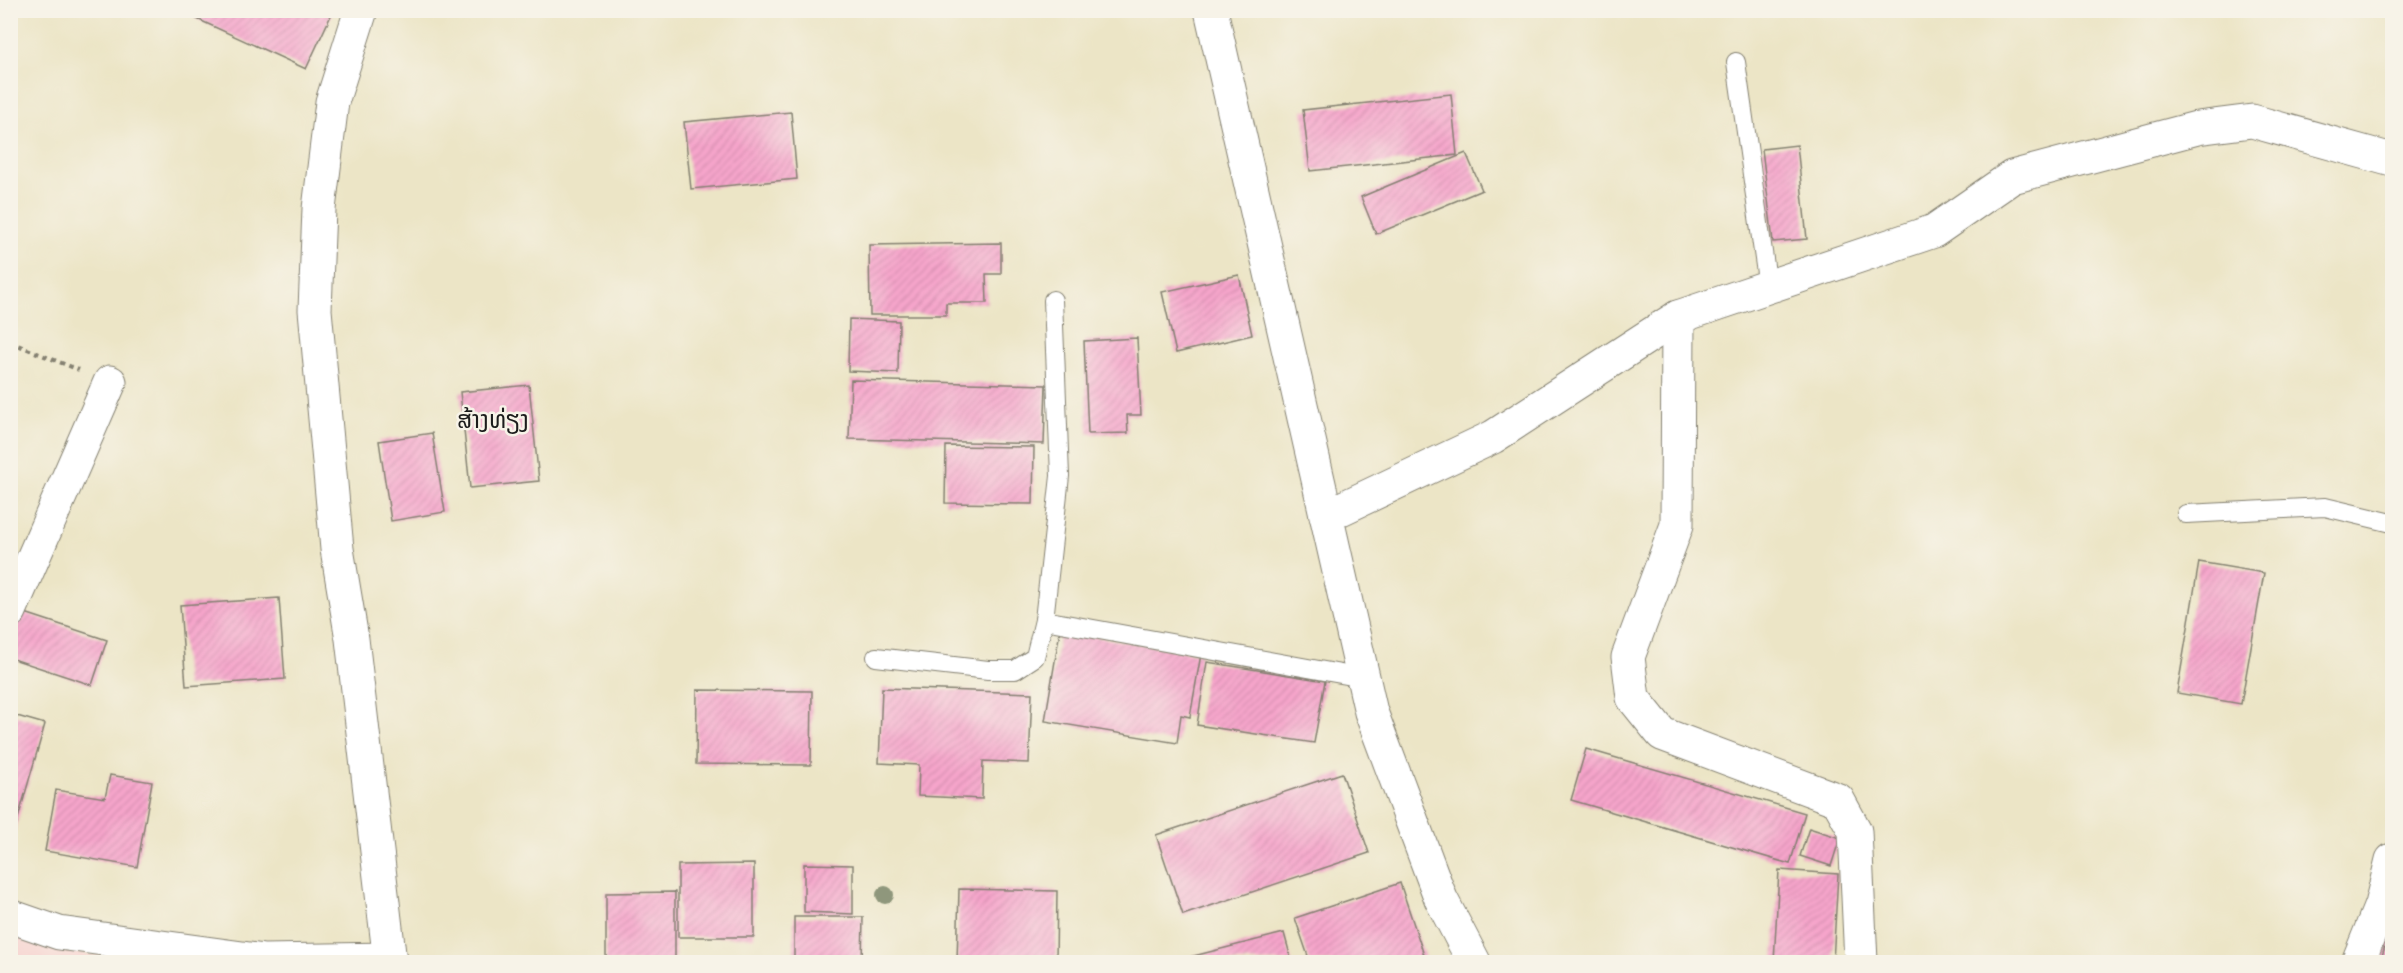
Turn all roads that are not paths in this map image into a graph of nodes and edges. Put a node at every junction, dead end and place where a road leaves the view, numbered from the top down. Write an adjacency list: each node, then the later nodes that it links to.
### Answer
1 (361, 10): 18 (street)
2 (1211, 10): 10 (street)
3 (1736, 62): 5 (lane)
4 (2392, 160): 5 (street)
5 (1768, 287): 7 (street)
6 (1053, 300): 13 (lane)
7 (1678, 317): 10 (street); 20 (street)
8 (110, 382): 12 (street)
9 (2186, 514): 11 (lane)
10 (1326, 516): 15 (street)
11 (2392, 523)
12 (10, 611)
13 (1044, 620): 14 (lane); 15 (lane)
14 (876, 657)
15 (1363, 678): 19 (street)
16 (2392, 860): 21 (street)
17 (10, 916): 18 (street)
18 (390, 961)
19 (1474, 963)
20 (1861, 963)
21 (2358, 963)

